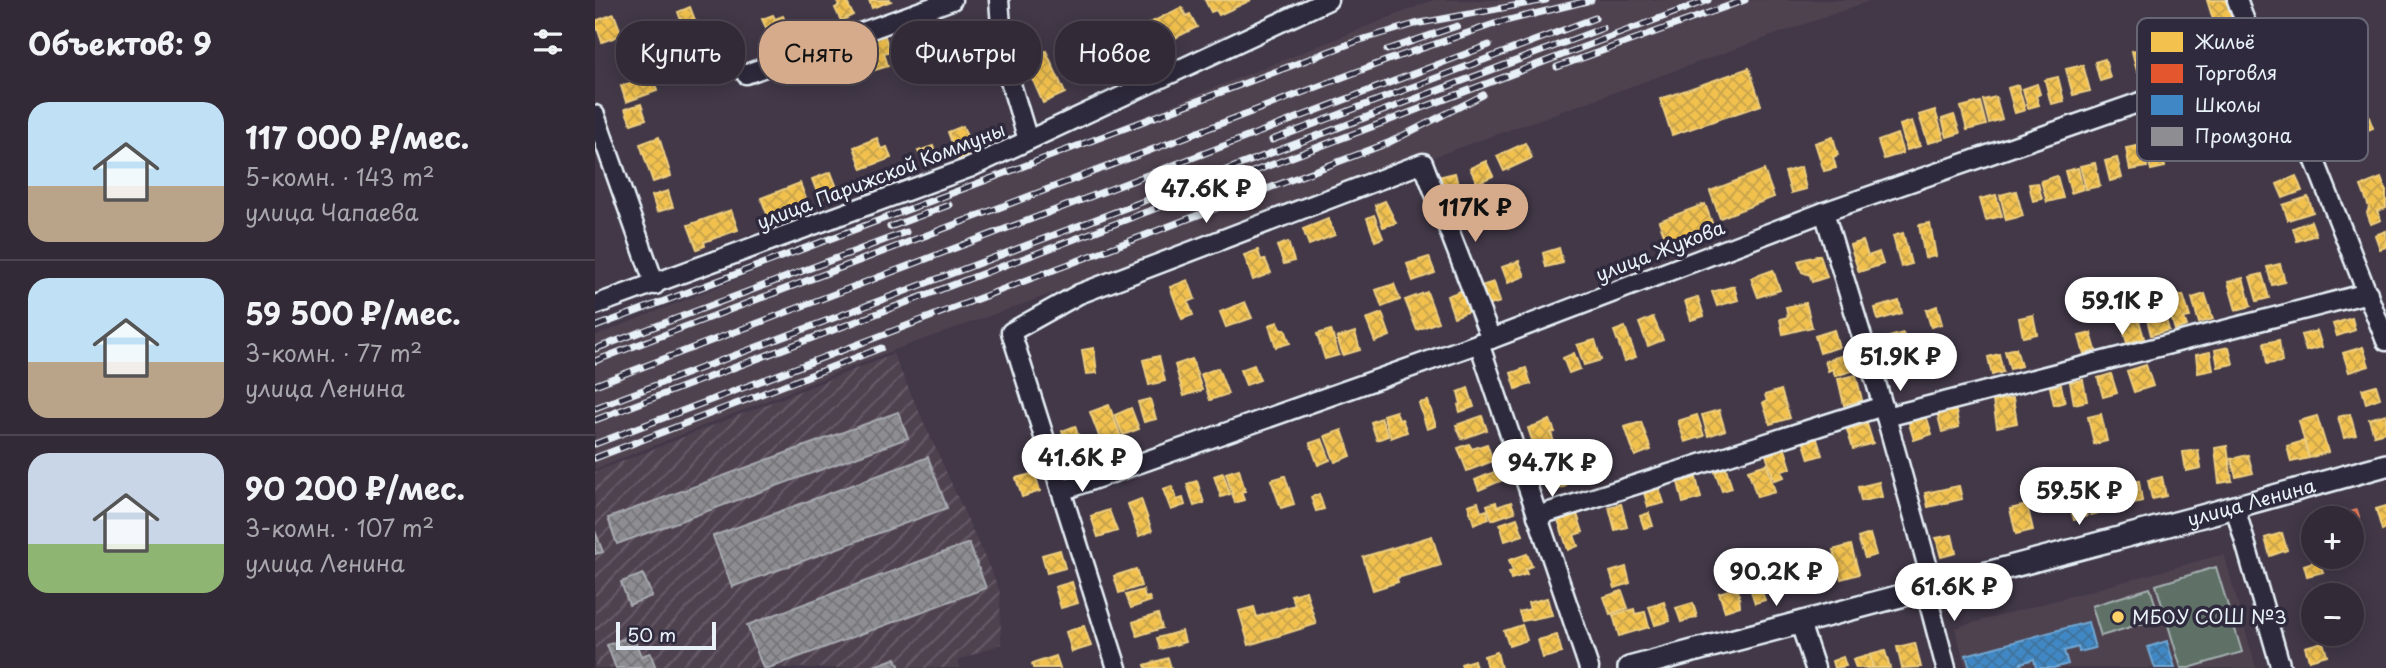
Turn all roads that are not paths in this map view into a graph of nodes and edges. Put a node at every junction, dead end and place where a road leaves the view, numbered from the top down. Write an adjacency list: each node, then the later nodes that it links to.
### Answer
1 (952, 0): 6 (street)
2 (999, 0): 9 (street)
3 (1328, 0): 9 (street, улица Парижской Коммуны)
4 (2237, 0): 5 (street)
5 (2243, 18)
6 (746, 74)
7 (2137, 103): 11 (street, улица Жукова)
8 (595, 115): 12 (street)
9 (1028, 140): 12 (street, улица Парижской Коммуны)
10 (2315, 161): 13 (street)
11 (1824, 212): 15 (street, улица Жукова); 17 (street)
12 (655, 285): 14 (street, улица Парижской Коммуны)
13 (2368, 293): 16 (street); 17 (street)
14 (595, 305)
15 (1485, 341): 19 (street, улица Жукова); 19 (street); 21 (street)
16 (2386, 341)
17 (1885, 411): 21 (street); 22 (street)
18 (2386, 465): 20 (main road, улица Ленина)
19 (1061, 491): 24 (street)
20 (2235, 507): 22 (main road, улица Ленина); 29 (street)
21 (1537, 516): 25 (street)
22 (1929, 587): 23 (main road, улица Ленина); 28 (street)
23 (1800, 623): 26 (main road, улица Ленина); 27 (street)
24 (1117, 668)
25 (1589, 668)
26 (1629, 668)
27 (1815, 668)
28 (1946, 668)
29 (2281, 668)

